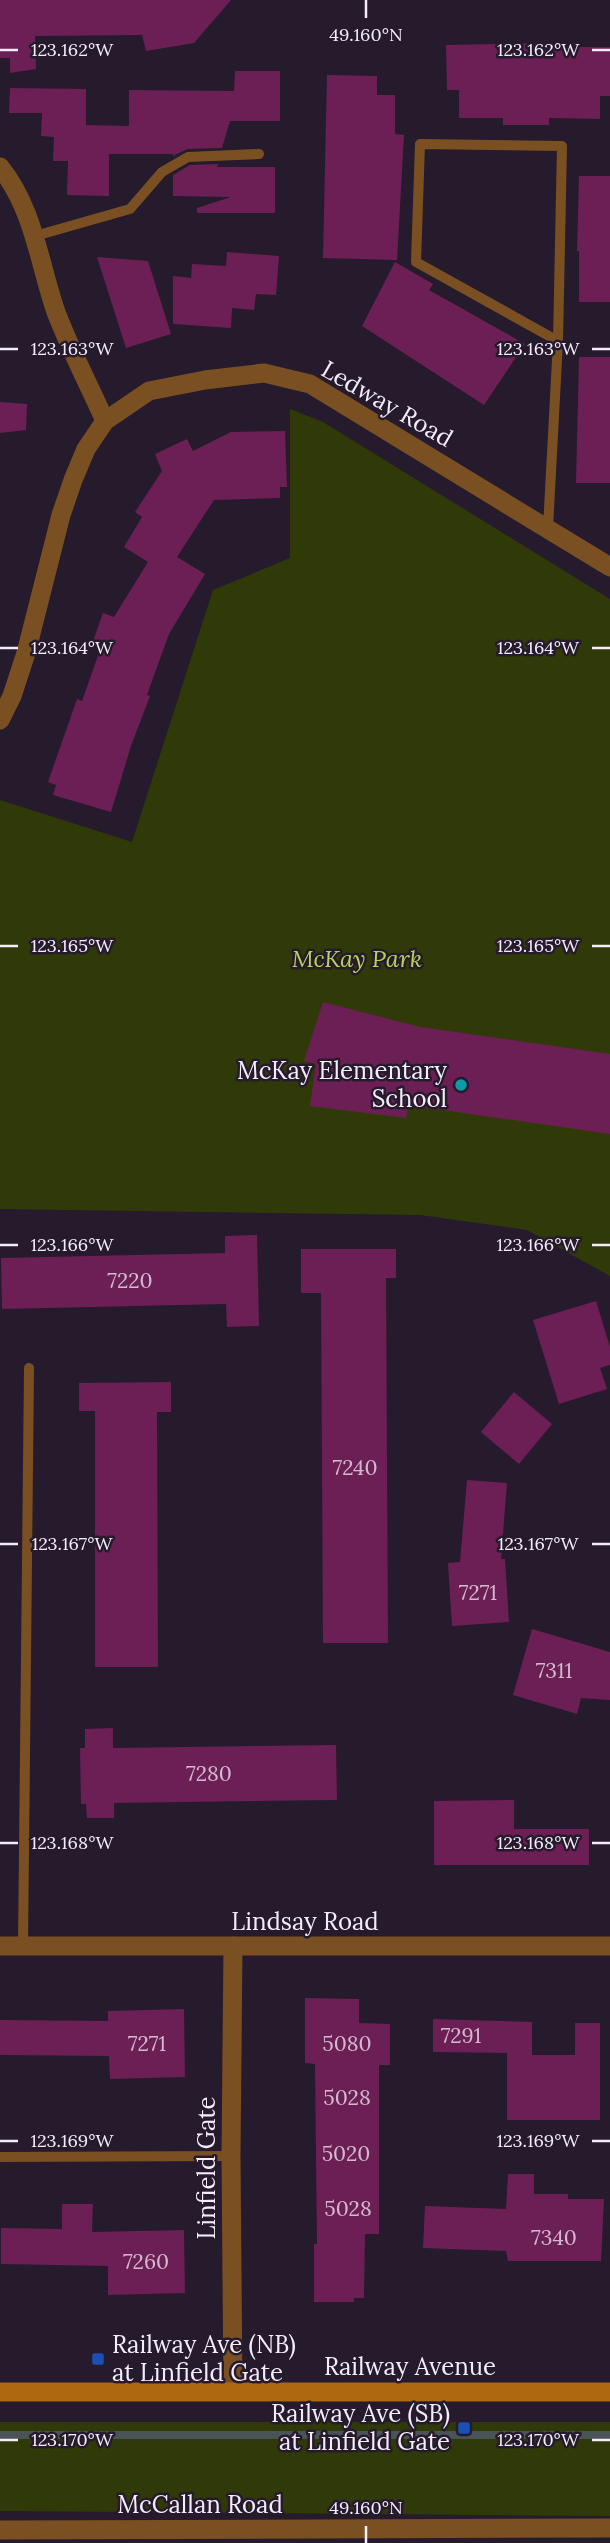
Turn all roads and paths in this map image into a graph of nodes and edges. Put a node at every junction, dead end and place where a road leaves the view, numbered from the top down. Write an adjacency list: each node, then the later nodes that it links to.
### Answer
1 (259, 154): 3 (lane)
2 (0, 167): 3 (street)
3 (35, 236): 5 (street)
4 (558, 341): 4 (lane); 6 (lane)
5 (105, 421): 6 (street, Ledway Road); 8 (street)
6 (548, 528): 7 (street, Ledway Road)
7 (610, 567)
8 (0, 720)
9 (29, 1368): 13 (lane)
10 (233, 1946): 11 (street, Lindsay Road); 13 (street, Lindsay Road); 14 (street, Linfield Gate)
11 (610, 1946)
12 (0, 1947): 13 (street, Lindsay Road)
13 (23, 1947)
14 (231, 2156): 15 (lane); 16 (street, Linfield Gate)
15 (0, 2157)
16 (233, 2390): 17 (main road, Railway Avenue); 18 (main road, Railway Avenue)
17 (0, 2392)
18 (610, 2392)
19 (610, 2528): 20 (street, McCallan Road)
20 (0, 2530)

